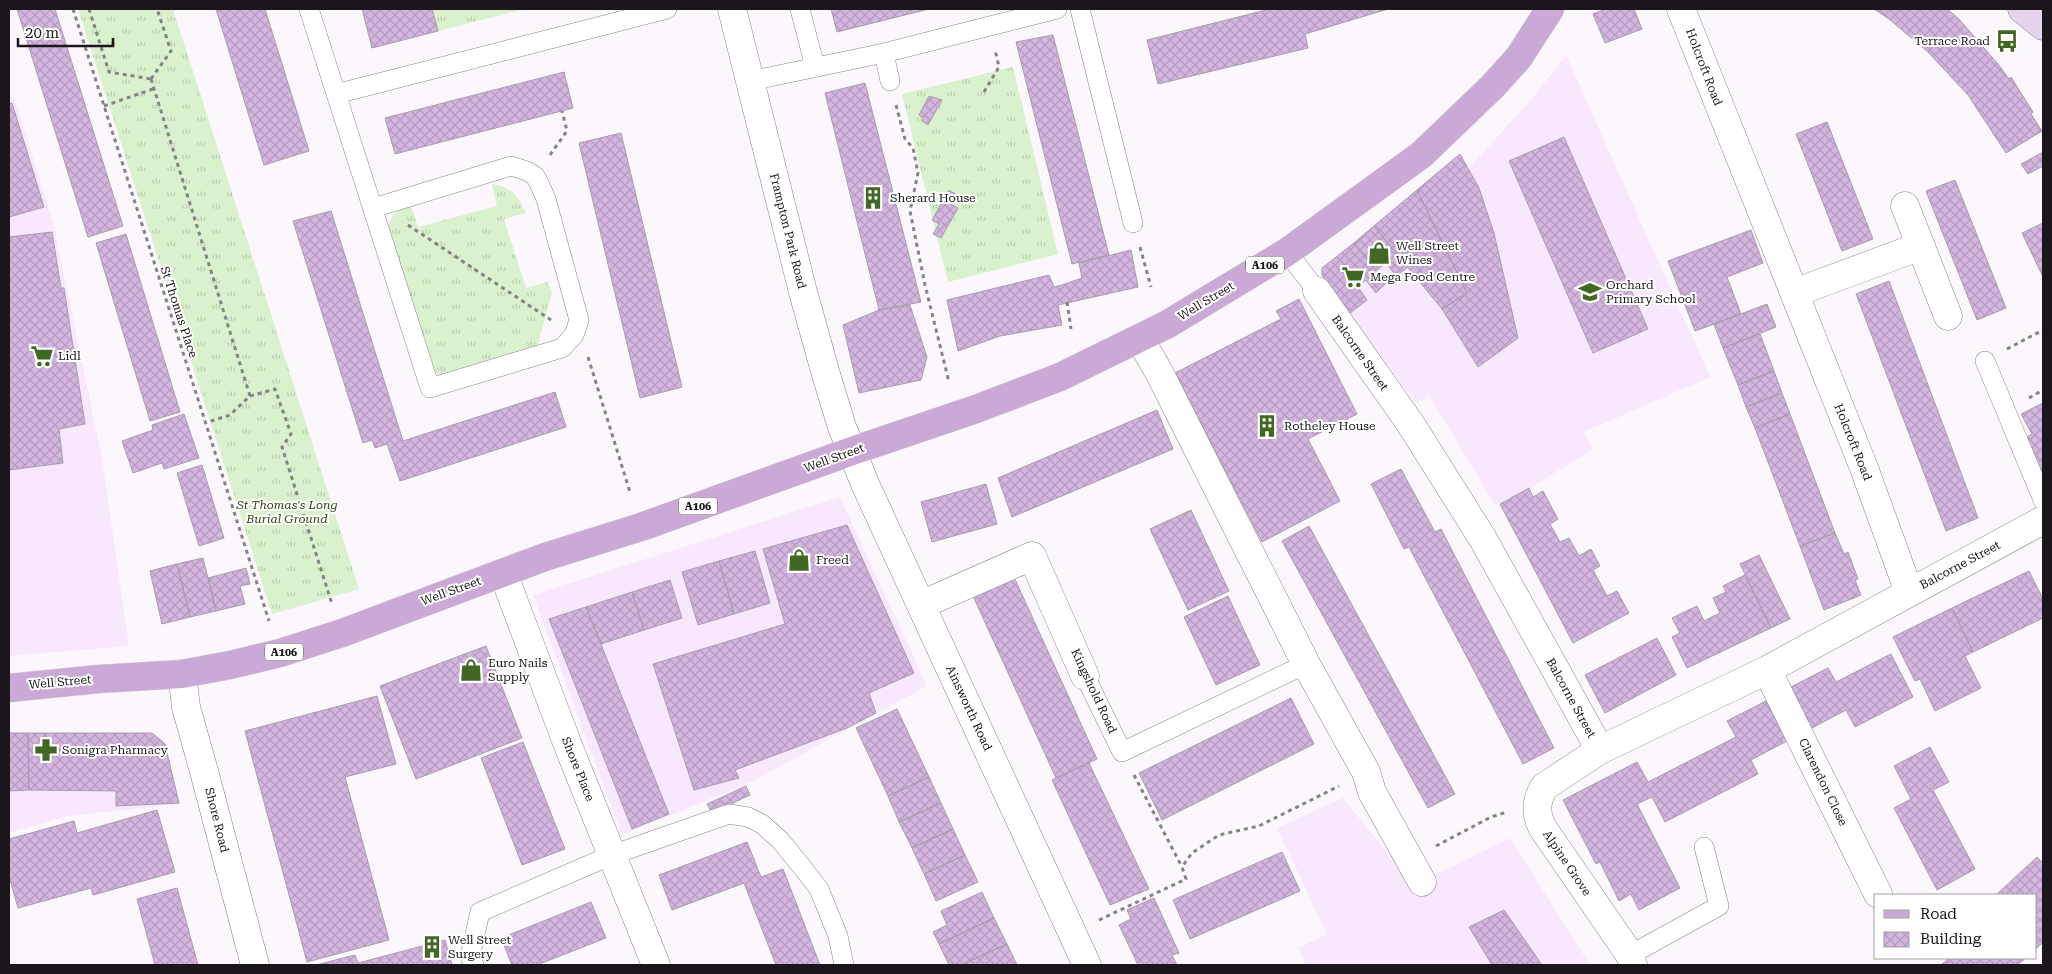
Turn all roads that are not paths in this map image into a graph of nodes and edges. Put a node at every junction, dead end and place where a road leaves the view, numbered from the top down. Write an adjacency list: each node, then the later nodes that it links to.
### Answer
1 (309, 9): 15 (lane)
2 (667, 9): 15 (lane)
3 (732, 9): 13 (street, Frampton Park Road)
4 (800, 9): 12 (lane)
5 (1056, 9): 11 (lane)
6 (1080, 9): 18 (lane)
7 (1550, 9): 20 (main road, Well Street / A106)
8 (1681, 9): 22 (street, Holcroft Road)
9 (2022, 9): 10 (street)
10 (2043, 26)
11 (884, 53): 12 (lane); 14 (lane)
12 (815, 67): 13 (lane)
13 (750, 81): 26 (street, Frampton Park Road)
14 (890, 81)
15 (336, 94): 17 (lane)
16 (1905, 206): 19 (street)
17 (376, 207): 17 (lane)
18 (1133, 223)
19 (1921, 246): 22 (street); 23 (street)
20 (1287, 252): 21 (lane, Balcorne Street); 24 (main road, Well Street / A106)
21 (1317, 291): 37 (street, Balcorne Street)
22 (1794, 293): 30 (street, Holcroft Road)
23 (1948, 316)
24 (1140, 339): 26 (main road, Well Street / A106); 32 (street)
25 (1985, 361): 27 (lane)
26 (852, 451): 29 (main road, Well Street / A106); 31 (street, Ainsworth Road)
27 (2043, 500)
28 (2043, 520): 30 (street, Balcorne Street)
29 (503, 572): 34 (main road, Well Street / A106); 39 (street, Shore Place)
30 (1909, 592): 33 (street, Balcorne Street)
31 (921, 605): 35 (street, Kingshold Road); 47 (street, Ainsworth Road)
32 (1306, 664): 35 (lane, Kingshold Road); 40 (street)
33 (1767, 670): 37 (street, Balcorne Street); 41 (street, Clarendon Close)
34 (182, 674): 36 (main road, Well Street / A106); 43 (street, Shore Road)
35 (1085, 676)
36 (9, 688)
37 (1600, 750): 42 (street, Alpine Grove)
38 (1704, 847): 42 (lane)
39 (612, 855): 44 (lane); 45 (street, Shore Place); 46 (lane)
40 (1415, 870)
41 (1878, 894)
42 (1632, 960)
43 (254, 965)
44 (474, 965)
45 (656, 965)
46 (844, 965)
47 (1087, 965)

